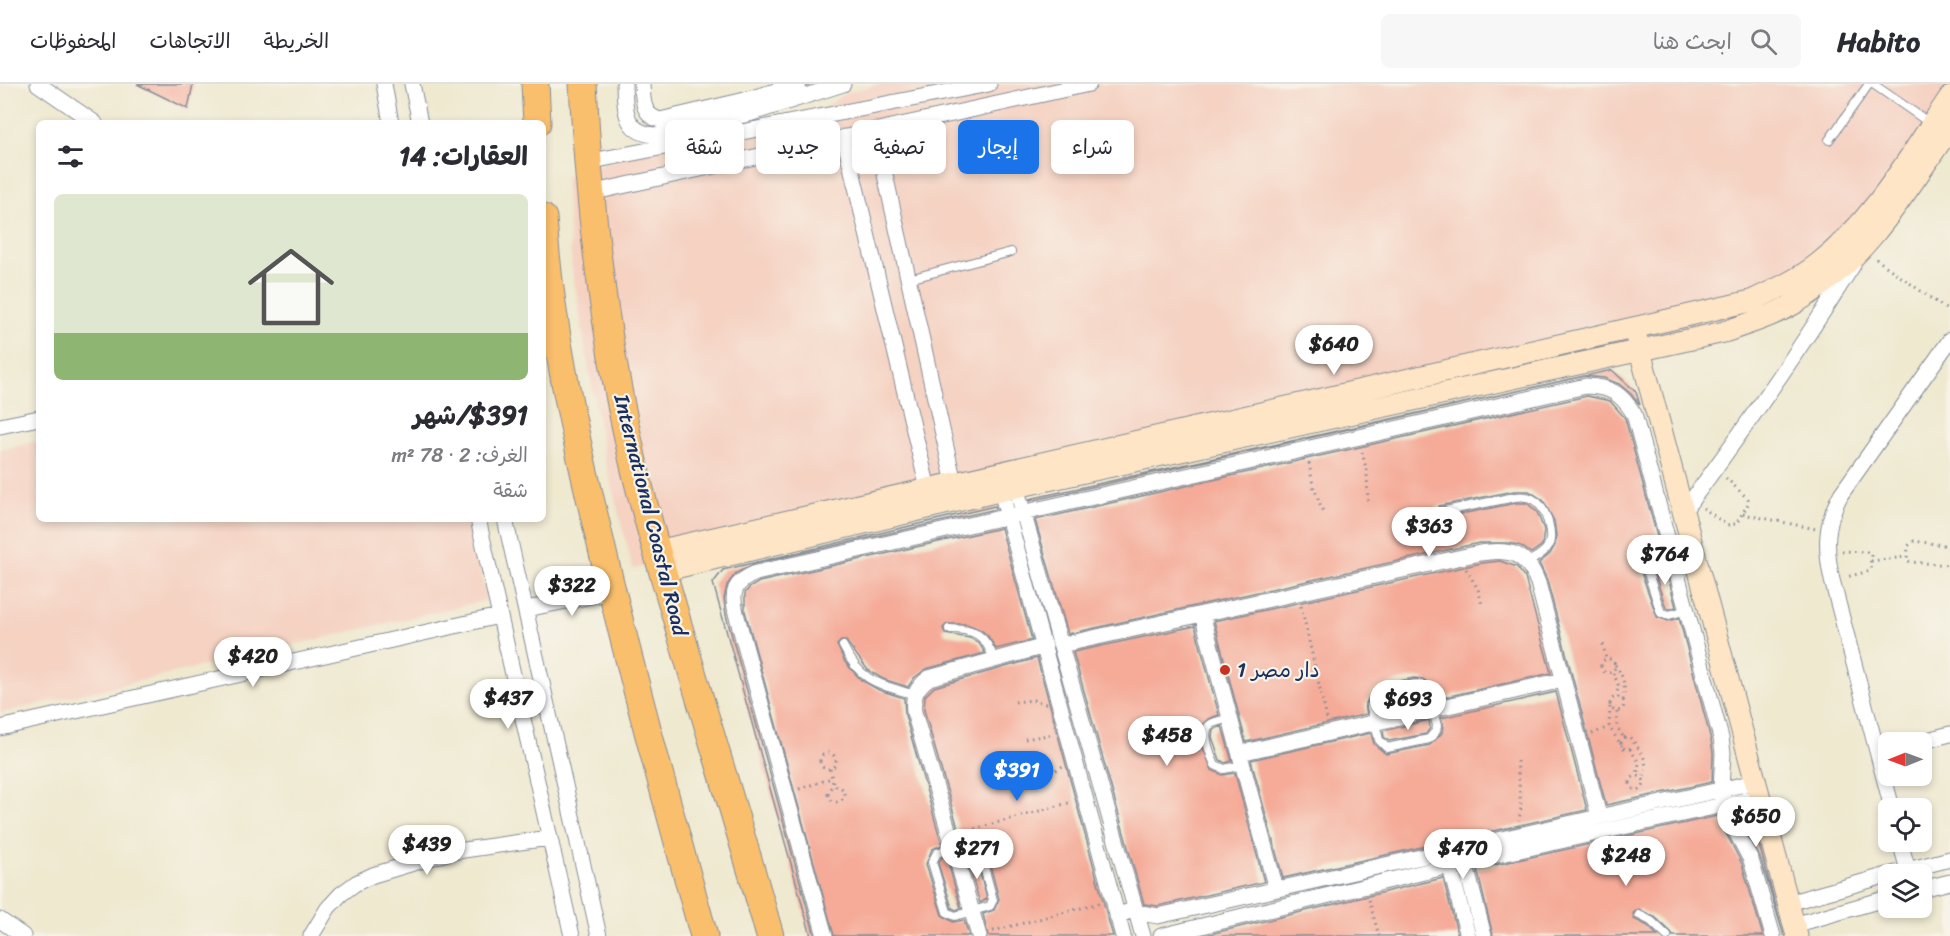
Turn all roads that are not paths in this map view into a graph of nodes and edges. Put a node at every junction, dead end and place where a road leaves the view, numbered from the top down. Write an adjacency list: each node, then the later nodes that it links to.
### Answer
1 (38, 84): 21 (street)
2 (384, 84): 22 (street)
3 (412, 84): 23 (street)
4 (535, 84): 24 (highway)
5 (584, 84): 34 (highway, International Coastal Road)
6 (624, 84): 28 (street)
7 (642, 84): 19 (street)
8 (799, 84): 19 (street)
9 (843, 84): 28 (street)
10 (902, 84): 17 (street)
11 (989, 84): 14 (street)
12 (1089, 84): 18 (street)
13 (1871, 84): 27 (lane); 32 (lane)
14 (971, 87): 15 (street); 18 (street)
15 (918, 91): 17 (street)
16 (1950, 97): 27 (street)
17 (902, 100): 20 (street)
18 (977, 108): 26 (street)
19 (648, 114): 28 (street)
20 (821, 117): 25 (street); 34 (street)
21 (91, 120)
22 (388, 120)
23 (419, 120)
24 (537, 120)
25 (822, 120)
26 (921, 120)
27 (1941, 126): 37 (street); 42 (street)
28 (639, 131)
29 (852, 135): 30 (street)
30 (844, 137): 31 (street); 47 (street)
31 (840, 138)
32 (1829, 140)
33 (756, 156): 36 (street)
34 (587, 162): 36 (highway, International Coastal Road)
35 (885, 174): 40 (street)
36 (590, 193): 56 (highway, International Coastal Road)
37 (1863, 249): 42 (street); 49 (street)
38 (1011, 252): 40 (lane)
39 (546, 273): 41 (highway)
40 (909, 279): 46 (street)
41 (548, 310): 58 (highway)
42 (1637, 339): 46 (street); 48 (street); 49 (street)
43 (1950, 340): 75 (street)
44 (36, 419): 45 (street)
45 (0, 426)
46 (954, 483): 47 (street)
47 (928, 489): 56 (street)
48 (1009, 489): 51 (street); 52 (street); 56 (street)
49 (1688, 507): 79 (street)
50 (1440, 512): 57 (lane)
51 (1024, 513): 52 (street); 55 (street); 64 (street)
52 (1008, 516): 66 (street); 107 (street)
53 (479, 522): 62 (street)
54 (506, 522): 60 (street)
55 (1671, 554): 59 (street); 59 (lane)
56 (660, 561): 106 (highway, International Coastal Road)
57 (1527, 563): 61 (street); 68 (street)
58 (612, 592): 60 (street); 105 (highway)
59 (1687, 610): 78 (street)
60 (526, 611): 62 (street); 62 (street); 104 (street)
61 (1202, 614): 64 (street); 71 (street)
62 (499, 617): 73 (street); 82 (street)
63 (949, 629): 67 (lane)
64 (1061, 645): 94 (street)
65 (843, 646): 69 (lane)
66 (1045, 646): 67 (street); 96 (street)
67 (994, 660): 69 (street)
68 (1563, 680): 70 (street); 81 (street)
69 (915, 695): 83 (street)
70 (1434, 709): 72 (street); 72 (lane); 72 (lane)
71 (1230, 718): 77 (street); 77 (lane)
72 (1374, 723): 77 (street)
73 (0, 728)
74 (1950, 734): 76 (street)
75 (1878, 736)
76 (1932, 739)
77 (1241, 759): 90 (street)
78 (1721, 789): 79 (street); 80 (street); 81 (street)
79 (1757, 790): 80 (street); 92 (street)
80 (1725, 805): 84 (street); 113 (street)
81 (1599, 816): 84 (street)
82 (549, 838): 102 (street); 103 (street)
83 (953, 847): 93 (street); 93 (lane); 93 (lane)
84 (1455, 856): 90 (street); 109 (street); 110 (street); 111 (street)
85 (1950, 859): 86 (street)
86 (1931, 864)
87 (1878, 878): 92 (street)
88 (1950, 882): 89 (street)
89 (1932, 887)
90 (1276, 889): 94 (street)
91 (1878, 901): 98 (street)
92 (1788, 903): 98 (street)
93 (972, 912): 99 (street)
94 (1137, 913): 96 (street); 108 (street)
95 (1639, 915): 112 (lane)
96 (1117, 916): 100 (street)
97 (0, 920): 101 (street)
98 (1795, 930)
99 (978, 935)
100 (1120, 935)
101 (23, 936)
102 (311, 936)
103 (572, 936)
104 (598, 936)
105 (704, 936)
106 (770, 936)
107 (825, 936)
108 (1143, 936)
109 (1161, 936)
110 (1468, 936)
111 (1484, 936)
112 (1667, 936)
113 (1773, 936)

